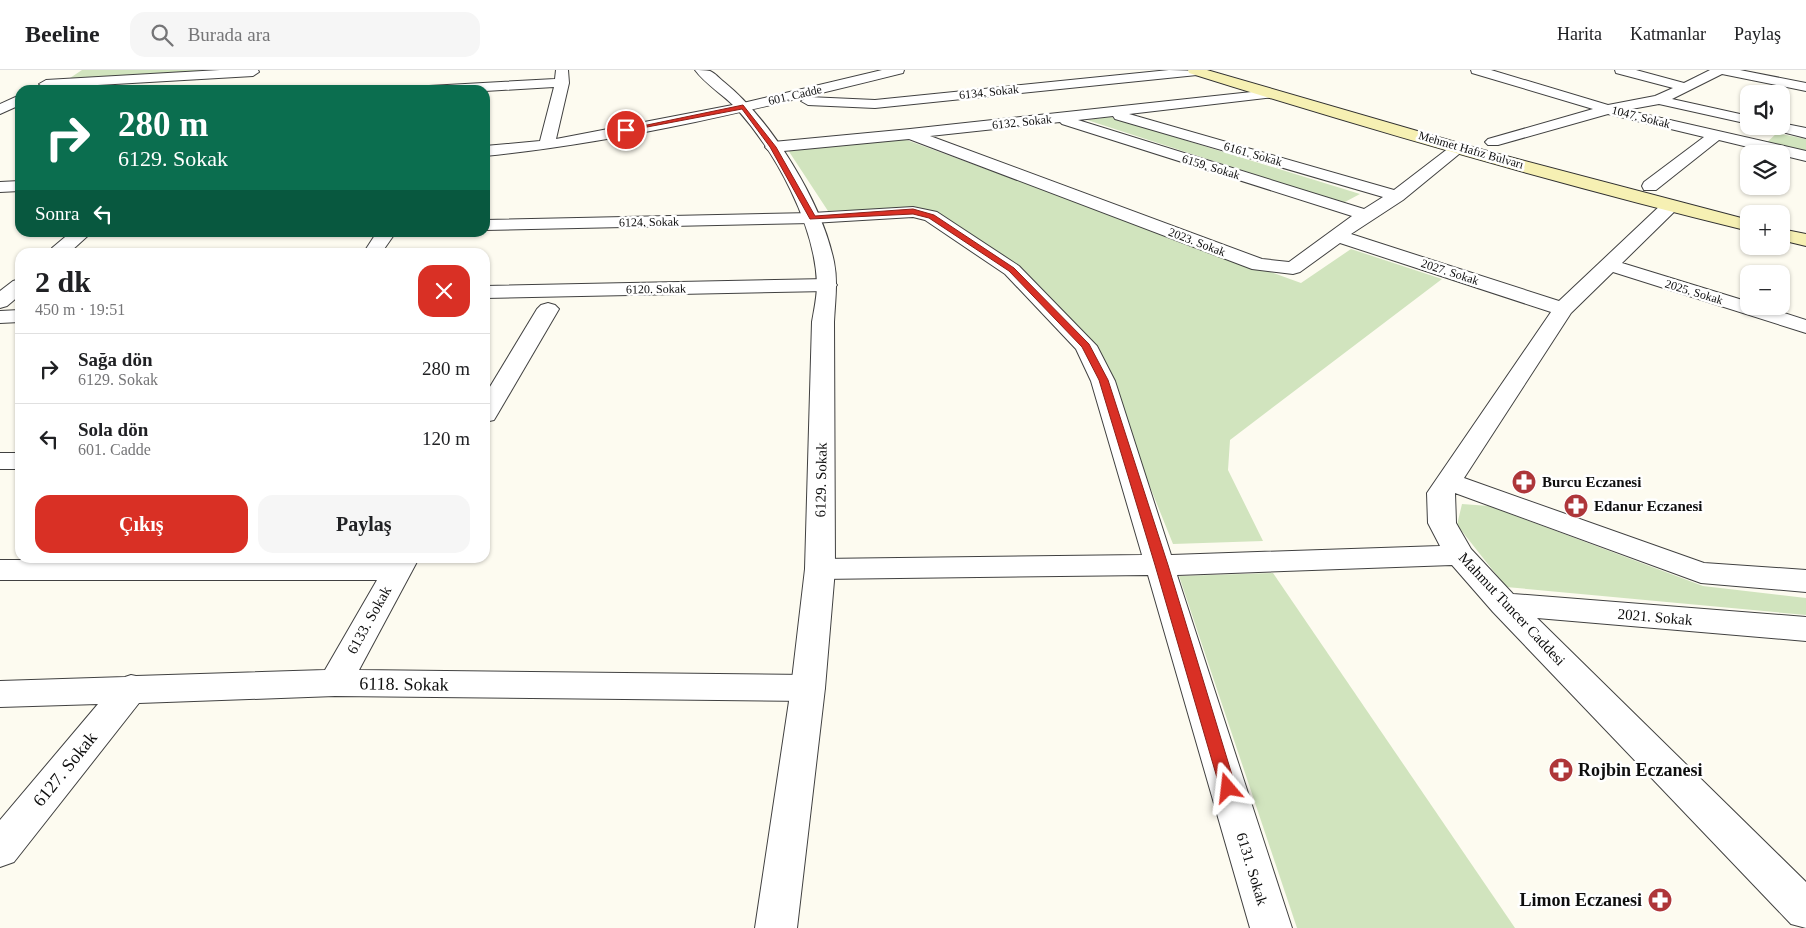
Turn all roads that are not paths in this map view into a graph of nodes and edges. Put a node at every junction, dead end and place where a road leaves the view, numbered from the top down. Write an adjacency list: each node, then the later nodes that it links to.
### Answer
1 (71, 70): 12 (street)
2 (701, 70): 21 (street, 6129. Sokak)
3 (898, 70): 18 (street, 601. Cadde)
4 (1195, 70): 17 (main road, Mehmet Hafız Bulvarı); 18 (street, 6134. Sokak)
5 (1221, 70): 31 (main road, Mehmet Hafız Bulvarı)
6 (1478, 70): 22 (street, 1047. Sokak)
7 (1621, 70): 15 (street)
8 (1720, 70): 15 (street); 16 (street)
9 (254, 71): 11 (street); 13 (street)
10 (562, 76): 14 (street); 33 (street)
11 (241, 84)
12 (45, 85)
13 (68, 85)
14 (476, 85)
15 (1686, 87): 19 (street)
16 (1806, 87)
17 (1270, 94): 24 (street, 6132. Sokak); 31 (main road, Mehmet Hafız Bulvarı)
18 (782, 99): 21 (street, 601. Cadde)
19 (1659, 100): 22 (street); 26 (street)
20 (15, 102): 23 (street)
21 (743, 107): 33 (street, 601. Cadde); 34 (street, 6129. Sokak)
22 (1608, 109): 30 (street, 1047. Sokak); 32 (street)
23 (0, 110)
24 (1109, 112): 25 (street, 6132. Sokak); 41 (street, 6161. Sokak)
25 (1056, 118): 29 (street, 6132. Sokak); 44 (street, 6159. Sokak)
26 (1740, 118)
27 (1790, 129): 28 (street)
28 (1806, 133)
29 (910, 134): 34 (street, 6132. Sokak); 50 (street, 2023. Sokak)
30 (1716, 135): 37 (street, 1047. Sokak); 42 (street, Mahmut Tuncer Caddesi)
31 (1466, 140): 32 (main road, Mehmet Hafız Bulvarı); 41 (street, 2023. Sokak); 42 (main road, Mehmet Hafız Bulvarı)
32 (1493, 142): 35 (main road, Mehmet Hafız Bulvarı)
33 (547, 145): 36 (street, 601. Cadde)
34 (773, 147): 45 (street, 6129. Sokak)
35 (1520, 150)
36 (490, 151)
37 (1806, 156)
38 (1557, 160): 42 (main road, Mehmet Hafız Bulvarı)
39 (15, 186): 40 (street)
40 (0, 187)
41 (1397, 196): 44 (street, 2023. Sokak)
42 (1660, 196): 43 (main road, Mehmet Hafız Bulvarı); 47 (main road, Mehmet Hafız Bulvarı); 57 (street, Mahmut Tuncer Caddesi)
43 (1740, 211)
44 (1366, 215): 50 (street, 2023. Sokak)
45 (812, 218): 48 (street, 6124. Sokak); 60 (street, 6129. Sokak); 73 (street, 6131. Sokak)
46 (1790, 222): 49 (main road)
47 (1740, 223)
48 (490, 225)
49 (1806, 226)
50 (1336, 236): 64 (street, 2027. Sokak)
51 (1790, 236): 54 (main road)
52 (77, 237): 55 (street)
53 (384, 237): 56 (street)
54 (1806, 240)
55 (64, 248)
56 (376, 248)
57 (1610, 265): 64 (street, Mahmut Tuncer Caddesi); 66 (street, 2025. Sokak)
58 (15, 291): 61 (street)
59 (490, 292): 60 (street, 6120. Sokak)
60 (825, 294): 63 (street); 74 (street, 6129. Sokak)
61 (4, 304): 65 (street)
62 (490, 309): 63 (street)
63 (548, 309): 67 (street)
64 (1563, 309): 70 (street, Mahmut Tuncer Caddesi)
65 (15, 312)
66 (1806, 327)
67 (490, 407)
68 (15, 460): 69 (street)
69 (0, 461)
70 (1449, 482): 71 (street, Mahmut Tuncer Caddesi); 76 (street)
71 (1460, 555): 73 (street); 77 (street, Mahmut Tuncer Caddesi)
72 (401, 564): 75 (street); 79 (street, 6133. Sokak)
73 (1162, 565): 74 (street); 86 (street, 6131. Sokak)
74 (820, 569): 81 (street, 6129. Sokak)
75 (0, 570)
76 (1806, 581)
77 (1504, 604): 78 (street, 2021. Sokak); 84 (street, Mahmut Tuncer Caddesi)
78 (1806, 629)
79 (334, 683): 80 (street, 6118. Sokak); 81 (street, 6118. Sokak)
80 (131, 688): 82 (street, 6118. Sokak); 83 (street, 6127. Sokak)
81 (808, 688): 85 (street, 6129. Sokak)
82 (0, 694)
83 (0, 850)
84 (1806, 910)
85 (776, 928)
86 (1271, 928)

